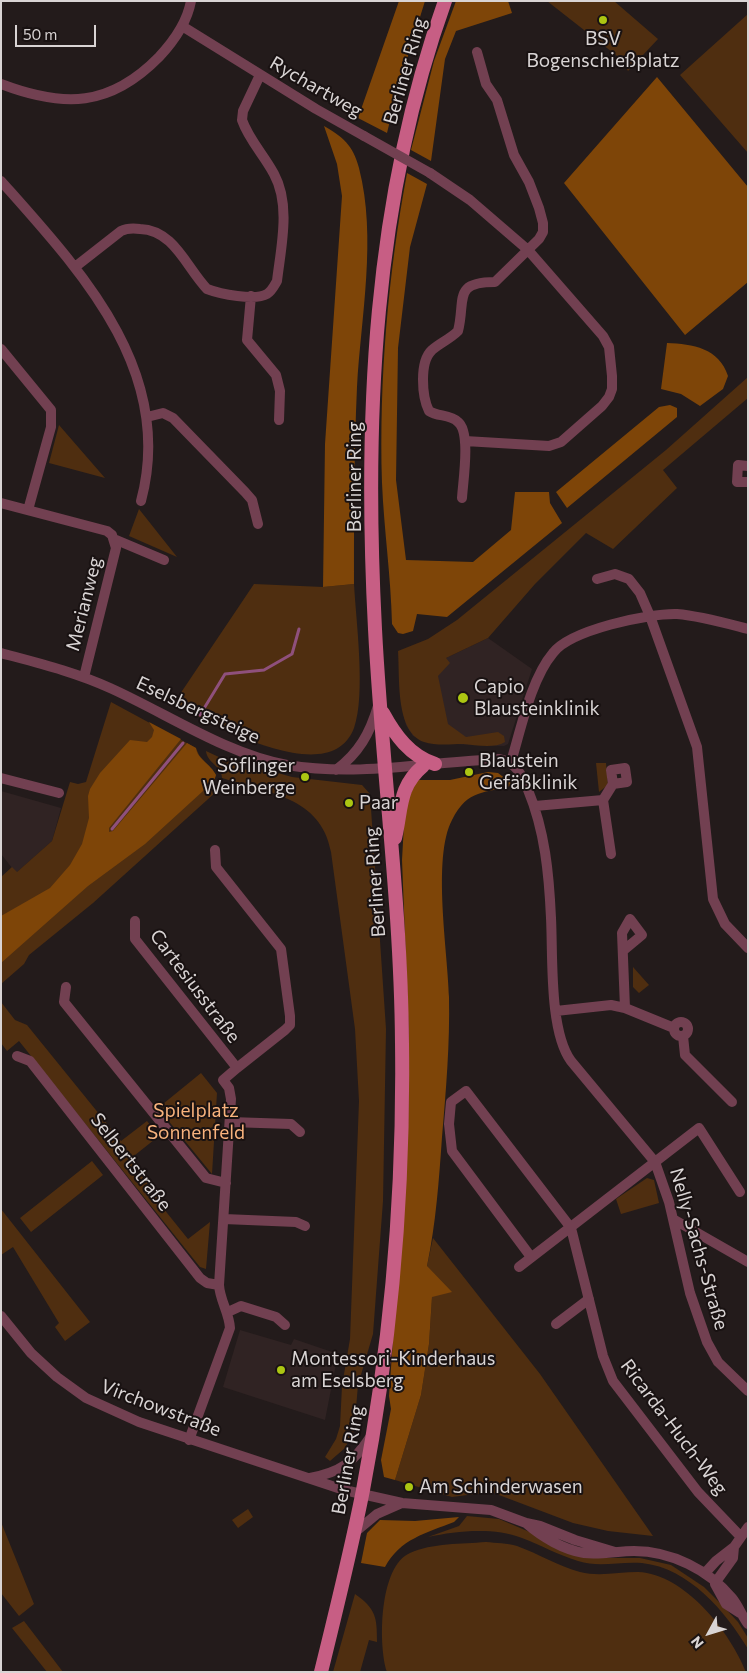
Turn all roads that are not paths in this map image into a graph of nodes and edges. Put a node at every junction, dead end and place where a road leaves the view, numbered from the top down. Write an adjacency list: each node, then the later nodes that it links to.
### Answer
1 (191, 1): 3 (street)
2 (444, 1): 29 (main road, Berliner Ring)
3 (182, 26): 5 (street, Rychartweg); 6 (street)
4 (477, 52): 8 (street)
5 (260, 75): 8 (street, Rychartweg, bridge); 10 (street)
6 (1, 84)
7 (1, 181): 9 (street)
8 (528, 250): 14 (street); 14 (street, Rychartweg)
9 (75, 267): 10 (street); 12 (street)
10 (251, 296): 13 (street)
11 (1, 349): 20 (street)
12 (147, 417): 18 (street); 21 (street)
13 (279, 420)
14 (465, 441): 17 (street)
15 (748, 466): 16 (street)
16 (748, 482)
17 (462, 498)
18 (141, 501)
19 (1, 503): 20 (street, Merianweg)
20 (28, 510): 22 (street, Merianweg)
21 (258, 524)
22 (114, 539): 23 (street, Merianweg); 28 (street, Merianweg)
23 (164, 560)
24 (597, 579): 25 (street)
25 (650, 616): 26 (street); 30 (street); 43 (street)
26 (748, 629)
27 (1, 653): 28 (street, Eselsbergsteige)
28 (84, 677): 33 (street, Eselsbergsteige)
29 (380, 704): 31 (main road); 32 (main road, Berliner Ring); 33 (street)
30 (511, 762): 31 (street, Eselsbergsteige); 38 (street, Nelly-Sachs-Straße)
31 (429, 765): 32 (street, Eselsbergsteige); 39 (main road)
32 (385, 768): 33 (street, Eselsbergsteige); 39 (main road, Berliner Ring)
33 (336, 770)
34 (1, 778): 36 (street)
35 (613, 784): 37 (street)
36 (59, 793)
37 (604, 800): 38 (street); 41 (street)
38 (535, 806): 47 (street, Nelly-Sachs-Straße)
39 (392, 849): 70 (main road, Berliner Ring)
40 (215, 850): 49 (street, Cartesiusstraße)
41 (612, 854)
42 (135, 921): 49 (street, Cartesiusstraße)
43 (748, 948)
44 (624, 950): 46 (street)
45 (66, 987): 54 (street)
46 (625, 1008): 47 (street); 50 (street)
47 (556, 1011): 53 (street, Nelly-Sachs-Straße)
48 (17, 1056): 63 (street, Selbertstraße)
49 (236, 1068): 51 (street, Cartesiusstraße)
50 (732, 1102)
51 (230, 1122): 52 (street); 54 (street, Cartesiusstraße)
52 (300, 1132)
53 (655, 1162): 55 (street, Nelly-Sachs-Straße); 57 (street, Nelly-Sachs-Straße); 59 (street, Nelly-Sachs-Straße)
54 (226, 1183): 56 (street, Cartesiusstraße)
55 (740, 1192)
56 (224, 1219): 58 (street); 63 (street, Cartesiusstraße)
57 (673, 1219): 61 (street); 69 (street, Nelly-Sachs-Straße)
58 (305, 1226)
59 (571, 1228): 60 (street); 60 (street, Ricarda-Huch-Weg); 64 (street, Ricarda-Huch-Weg)
60 (531, 1257): 62 (street)
61 (748, 1262)
62 (519, 1267)
63 (220, 1285): 65 (street, Cartesiusstraße)
64 (589, 1299): 67 (street); 77 (street, Ricarda-Huch-Weg)
65 (228, 1312): 68 (street); 71 (street, Cartesiusstraße)
66 (1, 1316): 71 (street, Virchowstraße)
67 (556, 1324)
68 (285, 1325)
69 (748, 1391)
70 (373, 1433): 72 (street); 73 (main road, Berliner Ring)
71 (190, 1440): 72 (street, Virchowstraße)
72 (308, 1479): 73 (street, Virchowstraße)
73 (362, 1494): 74 (street, Virchowstraße); 76 (main road, Berliner Ring)
74 (402, 1503): 76 (street); 79 (street)
75 (748, 1527): 77 (street)
76 (353, 1534): 82 (main road, Berliner Ring)
77 (741, 1537): 78 (street)
78 (734, 1547): 79 (street); 80 (street)
79 (705, 1574): 80 (street)
80 (715, 1583): 81 (street)
81 (748, 1624)
82 (321, 1672)

